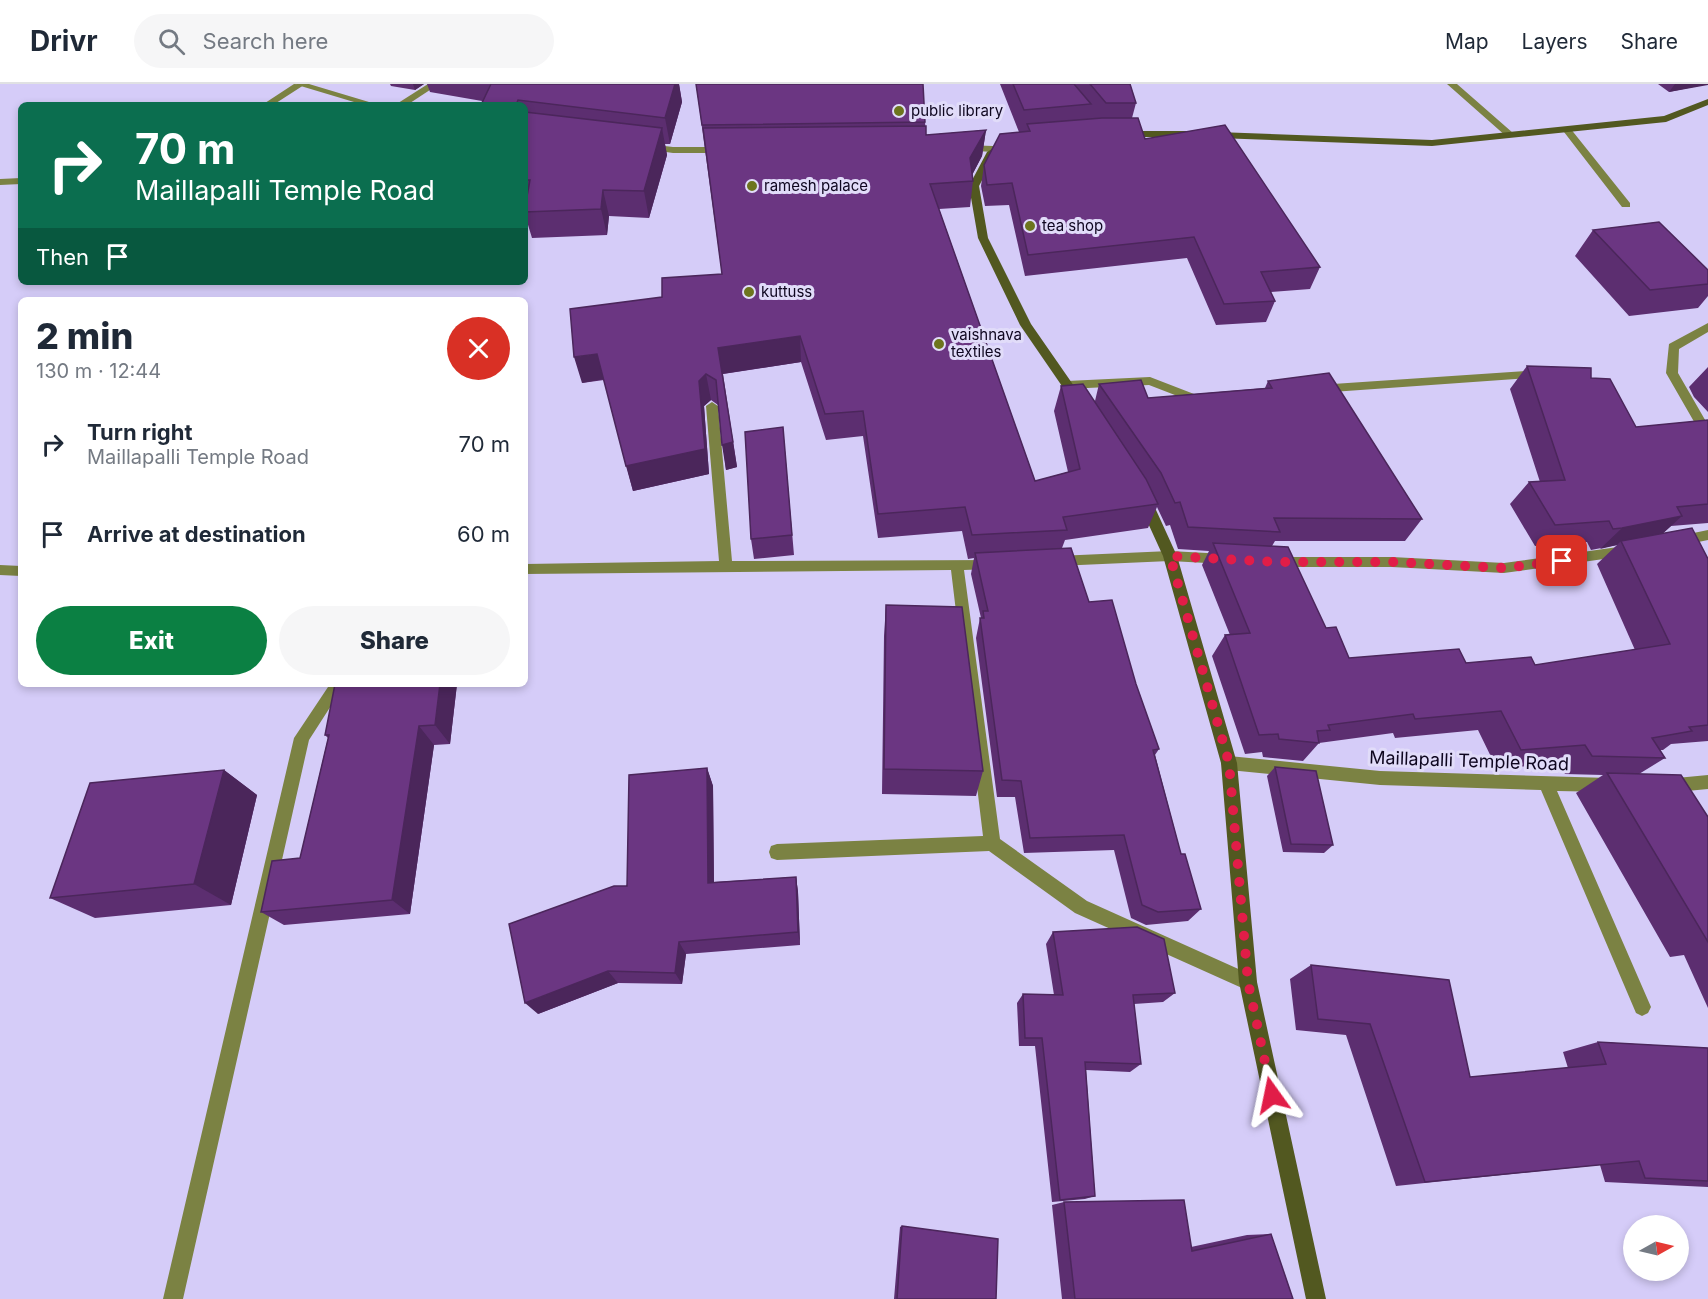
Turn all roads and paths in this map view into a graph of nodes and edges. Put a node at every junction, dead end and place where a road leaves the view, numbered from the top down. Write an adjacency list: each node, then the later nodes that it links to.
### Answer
1 (299, 84): 4 (street); 5 (street)
2 (434, 84): 6 (street)
3 (1452, 84): 10 (street)
4 (272, 102)
5 (363, 102)
6 (405, 102)
7 (1708, 102): 8 (main road)
8 (1566, 130): 10 (main road); 17 (street)
9 (1108, 134): 10 (main road)
10 (1509, 135)
11 (637, 146): 14 (street)
12 (997, 146): 13 (street); 20 (main road)
13 (950, 148)
14 (733, 150)
15 (18, 181): 16 (street)
16 (0, 182)
17 (1626, 205)
18 (1708, 327): 25 (street)
19 (1556, 372): 21 (street)
20 (1067, 385): 22 (street); 24 (main road)
21 (1310, 390)
22 (1216, 396)
23 (712, 406): 36 (street)
24 (1085, 411)
25 (1708, 436)
26 (1139, 492): 30 (main road)
27 (1708, 535): 28 (street)
28 (1670, 542)
29 (1635, 549): 33 (street)
30 (1170, 556): 31 (street); 32 (street); 41 (main road)
31 (1241, 560)
32 (1040, 562)
33 (1265, 562)
34 (1004, 564): 35 (street)
35 (957, 566): 36 (street); 46 (street)
36 (726, 568): 37 (street)
37 (528, 569)
38 (0, 570): 39 (street)
39 (18, 571)
40 (336, 687): 50 (street)
41 (1229, 763): 43 (street, Maillapalli Temple Road); 48 (main road)
42 (1708, 782): 45 (street)
43 (1546, 783): 44 (street, Maillapalli Temple Road); 49 (street)
44 (1625, 785)
45 (1648, 786)
46 (992, 843): 47 (street); 48 (street)
47 (777, 852)
48 (1248, 982): 51 (main road)
49 (1642, 1007)
50 (173, 1299)
51 (1316, 1299)

